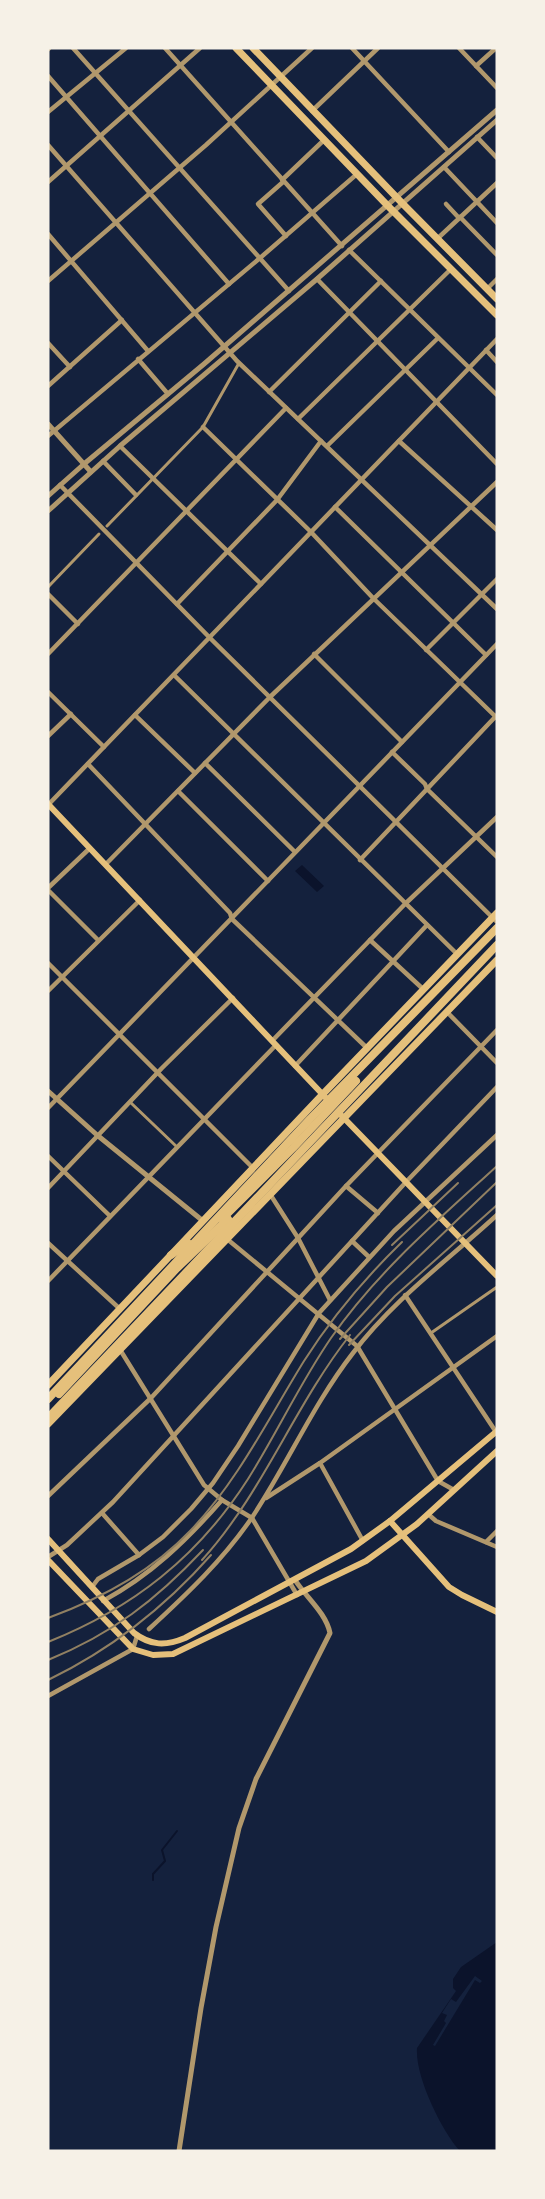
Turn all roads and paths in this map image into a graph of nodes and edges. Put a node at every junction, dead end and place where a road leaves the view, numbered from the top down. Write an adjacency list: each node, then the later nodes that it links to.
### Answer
1 (73, 48): 15 (street)
2 (126, 48): 15 (street)
3 (165, 48): 13 (street)
4 (200, 48): 13 (street)
5 (236, 48): 18 (main road)
6 (253, 48): 17 (main road)
7 (352, 48): 12 (street)
8 (378, 48): 12 (street)
9 (459, 48): 14 (street)
10 (496, 48): 14 (street)
11 (308, 49): 17 (street)
12 (364, 62): 23 (street); 31 (street)
13 (181, 65): 22 (street); 26 (street)
14 (476, 66): 19 (street)
15 (95, 73): 20 (street); 22 (street)
16 (48, 76): 20 (street)
17 (280, 78): 18 (street); 23 (main road)
18 (271, 85): 26 (street); 29 (main road)
19 (497, 88)
20 (66, 97): 24 (street); 27 (street)
21 (497, 110): 31 (street)
22 (129, 111): 27 (street); 35 (street)
23 (312, 111): 41 (main road)
24 (48, 112)
25 (497, 120): 28 (street)
26 (231, 122): 35 (street); 37 (street)
27 (100, 136): 33 (street); 40 (street)
28 (477, 137): 32 (street); 34 (street)
29 (324, 140): 36 (main road); 37 (street)
30 (48, 145): 33 (street)
31 (449, 152): 41 (street)
32 (497, 158)
33 (66, 166): 38 (street); 49 (street)
34 (444, 166): 42 (street); 43 (street)
35 (179, 168): 40 (street); 57 (street)
36 (357, 174): 45 (main road); 47 (street)
37 (282, 181): 47 (street); 52 (street)
38 (48, 182)
39 (497, 183): 42 (street)
40 (149, 193): 49 (street); 64 (street)
41 (396, 196): 43 (main road); 45 (street)
42 (477, 202): 48 (street); 50 (street)
43 (402, 203): 46 (street); 53 (main road)
44 (446, 204): 48 (street)
45 (387, 205): 46 (main road); 54 (street)
46 (393, 211): 55 (street); 59 (main road)
47 (312, 213): 52 (street); 54 (street)
48 (460, 218): 53 (street); 56 (street)
49 (115, 222): 58 (street); 69 (street)
50 (497, 223)
51 (48, 234): 58 (street)
52 (286, 236): 57 (street)
53 (437, 239): 65 (main road)
54 (342, 246): 66 (street)
55 (349, 250): 60 (street); 63 (street)
56 (497, 255)
57 (260, 258): 64 (street); 66 (street)
58 (71, 261): 62 (street); 72 (street)
59 (451, 269): 68 (street); 71 (main road)
60 (317, 279): 70 (street); 80 (street)
61 (497, 279): 65 (street)
62 (48, 281)
63 (381, 281): 68 (street); 70 (street)
64 (229, 284): 69 (street)
65 (487, 289): 67 (main road)
66 (289, 291): 77 (street)
67 (497, 299)
68 (410, 309): 73 (street); 75 (street)
69 (194, 312): 77 (street); 78 (street)
70 (349, 313): 75 (street); 88 (street)
71 (497, 315)
72 (122, 320): 78 (street); 84 (street)
73 (438, 338): 85 (street); 86 (street)
74 (497, 339): 79 (street)
75 (377, 342): 86 (street); 93 (street)
76 (48, 343): 84 (street)
77 (224, 346): 80 (street); 89 (street)
78 (148, 351): 81 (street)
79 (486, 351): 82 (street); 85 (street)
80 (230, 354): 83 (street); 100 (street)
81 (138, 359): 89 (street); 96 (street)
82 (497, 362)
83 (239, 363): 88 (street); 95 (street)
84 (70, 367): 87 (street)
85 (469, 368): 90 (street); 91 (street)
86 (405, 371): 91 (street); 101 (street)
87 (48, 386)
88 (269, 392): 92 (street)
89 (168, 394): 104 (street)
90 (497, 395)
91 (436, 402): 99 (street); 105 (street)
92 (286, 408): 93 (street); 102 (street)
93 (298, 419): 98 (street)
94 (48, 424): 96 (street)
95 (203, 427): 102 (street); 107 (street)
96 (54, 430): 97 (street); 104 (street)
97 (48, 436)
98 (321, 441): 101 (street); 114 (street)
99 (399, 441): 108 (street); 115 (street)
100 (120, 446): 103 (street); 107 (street)
101 (327, 446): 108 (street)
102 (237, 460): 114 (street); 118 (street)
103 (103, 461): 106 (street); 112 (street)
104 (84, 464): 106 (street); 110 (street)
105 (497, 464)
106 (91, 472): 111 (street)
107 (153, 477): 112 (street); 118 (street)
108 (362, 479): 116 (street); 123 (street)
109 (497, 482): 115 (street)
110 (60, 485): 111 (street); 113 (street)
111 (68, 493): 117 (street); 125 (street)
112 (136, 495): 119 (street)
113 (48, 496)
114 (277, 500): 121 (street); 124 (street)
115 (471, 506): 120 (street); 123 (street)
116 (335, 507): 121 (street); 126 (street)
117 (48, 511)
118 (188, 512): 124 (street); 125 (street)
119 (107, 526)
120 (497, 530)
121 (310, 532): 128 (street); 132 (street)
122 (99, 534): 129 (street)
123 (430, 545): 126 (street); 131 (street)
124 (228, 551): 128 (street); 133 (street)
125 (137, 563): 133 (street); 136 (street)
126 (401, 572): 132 (street); 135 (street)
127 (497, 579): 131 (street)
128 (261, 584): 137 (street)
129 (48, 587)
130 (48, 594): 136 (street)
131 (481, 594): 134 (street); 135 (street)
132 (373, 598): 139 (street); 141 (street)
133 (177, 604): 137 (street)
134 (497, 609)
135 (453, 622): 139 (street); 142 (street)
136 (78, 624): 140 (street)
137 (210, 638): 143 (street); 146 (street)
138 (497, 644): 142 (street)
139 (426, 650): 144 (street)
140 (48, 654)
141 (314, 654): 146 (street); 152 (street)
142 (486, 655): 144 (street)
143 (174, 675): 148 (street); 150 (street)
144 (460, 682): 149 (street); 152 (street)
145 (48, 692): 147 (street)
146 (270, 697): 150 (street); 158 (street)
147 (70, 714): 151 (street); 153 (street)
148 (135, 715): 153 (street); 157 (street)
149 (496, 716): 159 (street)
150 (233, 734): 155 (street); 165 (street)
151 (48, 736)
152 (402, 742): 154 (street)
153 (104, 747): 156 (street)
154 (392, 752): 158 (street); 159 (street)
155 (205, 763): 157 (street); 168 (street)
156 (88, 764): 161 (street); 164 (street)
157 (195, 773): 160 (street)
158 (359, 786): 163 (street); 165 (street)
159 (426, 789): 163 (street); 166 (street)
160 (178, 791): 164 (street); 173 (street)
161 (48, 805): 167 (main road)
162 (497, 817): 166 (street)
163 (395, 822): 170 (street); 172 (street)
164 (146, 823): 171 (street); 178 (street)
165 (323, 824): 168 (street); 170 (street)
166 (476, 837): 169 (street); 172 (street)
167 (90, 848): 171 (main road); 174 (street)
168 (295, 852): 173 (street)
169 (497, 857)
170 (360, 860): 176 (street)
171 (106, 864): 175 (main road)
172 (442, 868): 176 (street); 177 (street)
173 (268, 881): 178 (street)
174 (48, 889): 181 (street)
175 (140, 900): 181 (street); 185 (main road)
176 (405, 904): 179 (street); 182 (street)
177 (496, 918): 184 (main road)
178 (232, 919): 185 (street); 192 (street)
179 (427, 926): 184 (street); 187 (street)
180 (497, 928): 198 (highway)
181 (98, 940): 189 (street)
182 (370, 940): 187 (street); 192 (street)
183 (497, 945): 221 (highway)
184 (457, 954): 190 (main road)
185 (194, 958): 193 (main road); 197 (street)
186 (497, 960): 194 (main road)
187 (393, 961): 190 (street); 195 (street)
188 (48, 963): 189 (street)
189 (62, 977): 191 (street); 197 (street)
190 (423, 989): 201 (main road)
191 (48, 991)
192 (314, 997): 195 (street); 199 (street)
193 (233, 998): 199 (main road); 204 (street)
194 (447, 1012): 200 (street); 211 (main road)
195 (337, 1020): 201 (street); 203 (street)
196 (497, 1030): 200 (street)
197 (120, 1034): 204 (street); 208 (street)
198 (395, 1034): 236 (highway); 257 (highway)
199 (274, 1043): 203 (main road); 212 (street)
200 (481, 1047): 202 (street); 216 (street)
201 (367, 1048): 207 (main road)
202 (497, 1063)
203 (295, 1065): 207 (main road)
204 (158, 1072): 209 (street); 212 (street)
205 (497, 1087): 222 (street)
206 (48, 1091): 208 (street)
207 (322, 1095): 211 (main road); 218 (main road)
208 (57, 1100): 210 (street); 213 (street)
209 (130, 1102): 213 (street); 215 (street)
210 (48, 1108)
211 (344, 1118): 216 (main road); 225 (main road)
212 (204, 1119): 215 (street); 218 (street)
213 (98, 1135): 219 (street); 220 (street)
214 (497, 1135): 226 (street)
215 (177, 1147): 220 (street)
216 (378, 1153): 222 (main road); 223 (street)
217 (48, 1156): 219 (street)
218 (253, 1168): 230 (main road)
219 (64, 1172): 224 (street); 229 (street)
220 (150, 1176): 229 (street); 230 (street)
221 (276, 1176): 255 (highway); 259 (highway)
222 (406, 1182): 226 (main road); 227 (street)
223 (346, 1186): 227 (street); 231 (street)
224 (48, 1188)
225 (270, 1194): 231 (street); 232 (main road)
226 (425, 1202): 235 (main road); 237 (street)
227 (378, 1213): 233 (street)
228 (497, 1215): 235 (street)
229 (111, 1216): 238 (street)
230 (203, 1221): 236 (main road)
231 (298, 1238): 239 (street); 241 (street)
232 (226, 1239): 239 (street); 252 (main road)
233 (352, 1241): 237 (street); 241 (street)
234 (48, 1243): 238 (street)
235 (465, 1244): 240 (main road); 244 (street)
236 (171, 1255): 247 (main road)
237 (369, 1257): 246 (street)
238 (67, 1261): 242 (street); 247 (street)
239 (267, 1271): 245 (street); 256 (street)
240 (497, 1276)
241 (319, 1277): 245 (street); 246 (street)
242 (48, 1281)
243 (497, 1287): 249 (street)
244 (405, 1295): 249 (street); 251 (street)
245 (299, 1298): 248 (street); 262 (street)
246 (330, 1300): 248 (street)
247 (120, 1309): 254 (main road)
248 (319, 1313): 251 (street); 266 (street)
249 (431, 1333): 253 (street)
250 (497, 1336): 253 (street)
251 (357, 1347): 258 (street); 269 (street)
252 (120, 1348): 256 (street); 260 (main road)
253 (454, 1367): 258 (street); 261 (street)
254 (48, 1385)
255 (59, 1394)
256 (151, 1398): 262 (street); 268 (street)
257 (48, 1399)
258 (395, 1408): 264 (street); 265 (street)
259 (48, 1418)
260 (48, 1424)
261 (497, 1432): 265 (main road)
262 (174, 1435): 266 (street); 271 (street)
263 (497, 1451): 267 (main road)
264 (320, 1462): 269 (street); 278 (street)
265 (438, 1481): 267 (street); 274 (main road)
266 (209, 1489): 270 (street); 282 (street)
267 (454, 1490): 272 (main road)
268 (48, 1496)
269 (264, 1499): 273 (street)
270 (222, 1500): 273 (street); 287 (street)
271 (102, 1513): 281 (street); 282 (street)
272 (428, 1514): 276 (main road); 279 (street)
273 (252, 1518): 284 (street); 289 (street)
274 (390, 1521): 276 (main road); 278 (main road)
275 (497, 1531): 279 (street)
276 (402, 1536): 286 (main road); 288 (main road)
277 (48, 1539): 281 (main road)
278 (363, 1541): 284 (main road)
279 (486, 1542): 280 (street)
280 (497, 1547)
281 (59, 1550): 283 (street); 285 (main road)
282 (139, 1555): 285 (street)
283 (48, 1559): 291 (main road)
284 (293, 1581): 286 (street); 290 (main road)
285 (92, 1587): 287 (main road)
286 (299, 1593): 291 (main road); 293 (street)
287 (104, 1601): 290 (main road)
288 (497, 1611)
289 (149, 1629)
290 (137, 1636): 291 (street)
291 (133, 1649): 292 (street)
292 (48, 1696)
293 (179, 2151)

